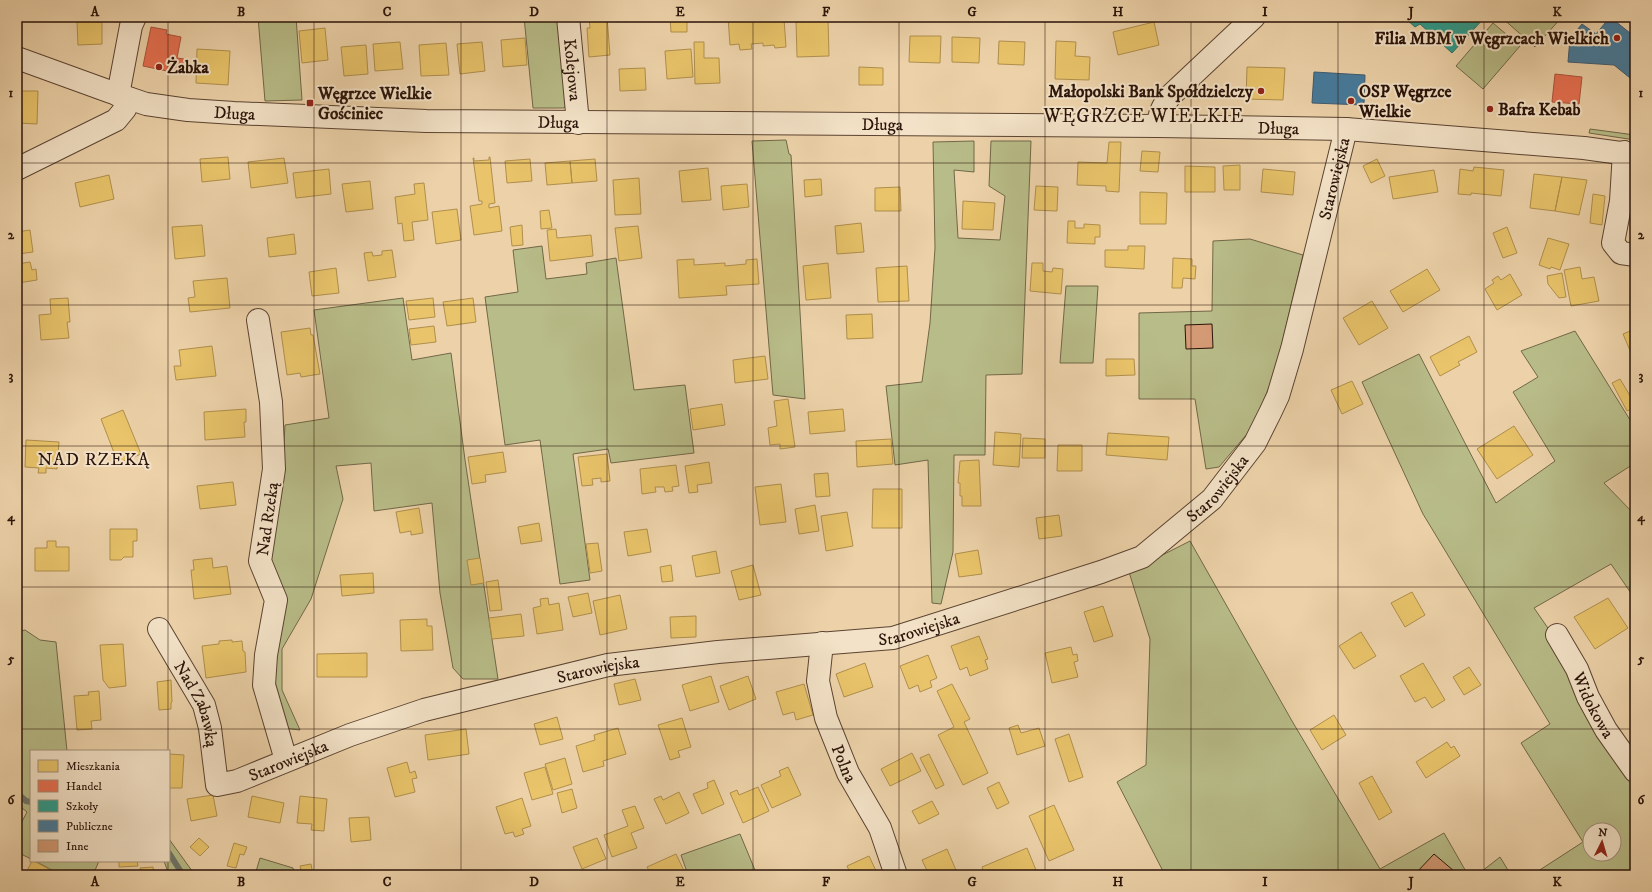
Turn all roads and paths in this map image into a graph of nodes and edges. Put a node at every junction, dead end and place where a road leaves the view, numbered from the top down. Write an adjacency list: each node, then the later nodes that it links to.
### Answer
1 (135, 17): 5 (street)
2 (568, 17): 6 (street, Kolejowa)
3 (1254, 17): 7 (street)
4 (17, 58): 5 (street, Długa)
5 (124, 97): 6 (street, Długa); 10 (street)
6 (578, 123): 7 (street, Długa)
7 (1158, 126): 8 (street, Długa)
8 (1346, 129): 9 (street, Długa); 15 (street, Starowiejska)
9 (1629, 154): 11 (street)
10 (17, 169)
11 (1635, 255)
12 (258, 320): 16 (street, Nad Rzeką)
13 (159, 629): 18 (street, Nad Zabawką)
14 (1558, 635): 17 (street, Widokowa)
15 (822, 644): 16 (street, Starowiejska); 19 (street, Polna)
16 (286, 760): 18 (street, Starowiejska)
17 (1635, 771)
18 (218, 785)
19 (896, 875)

